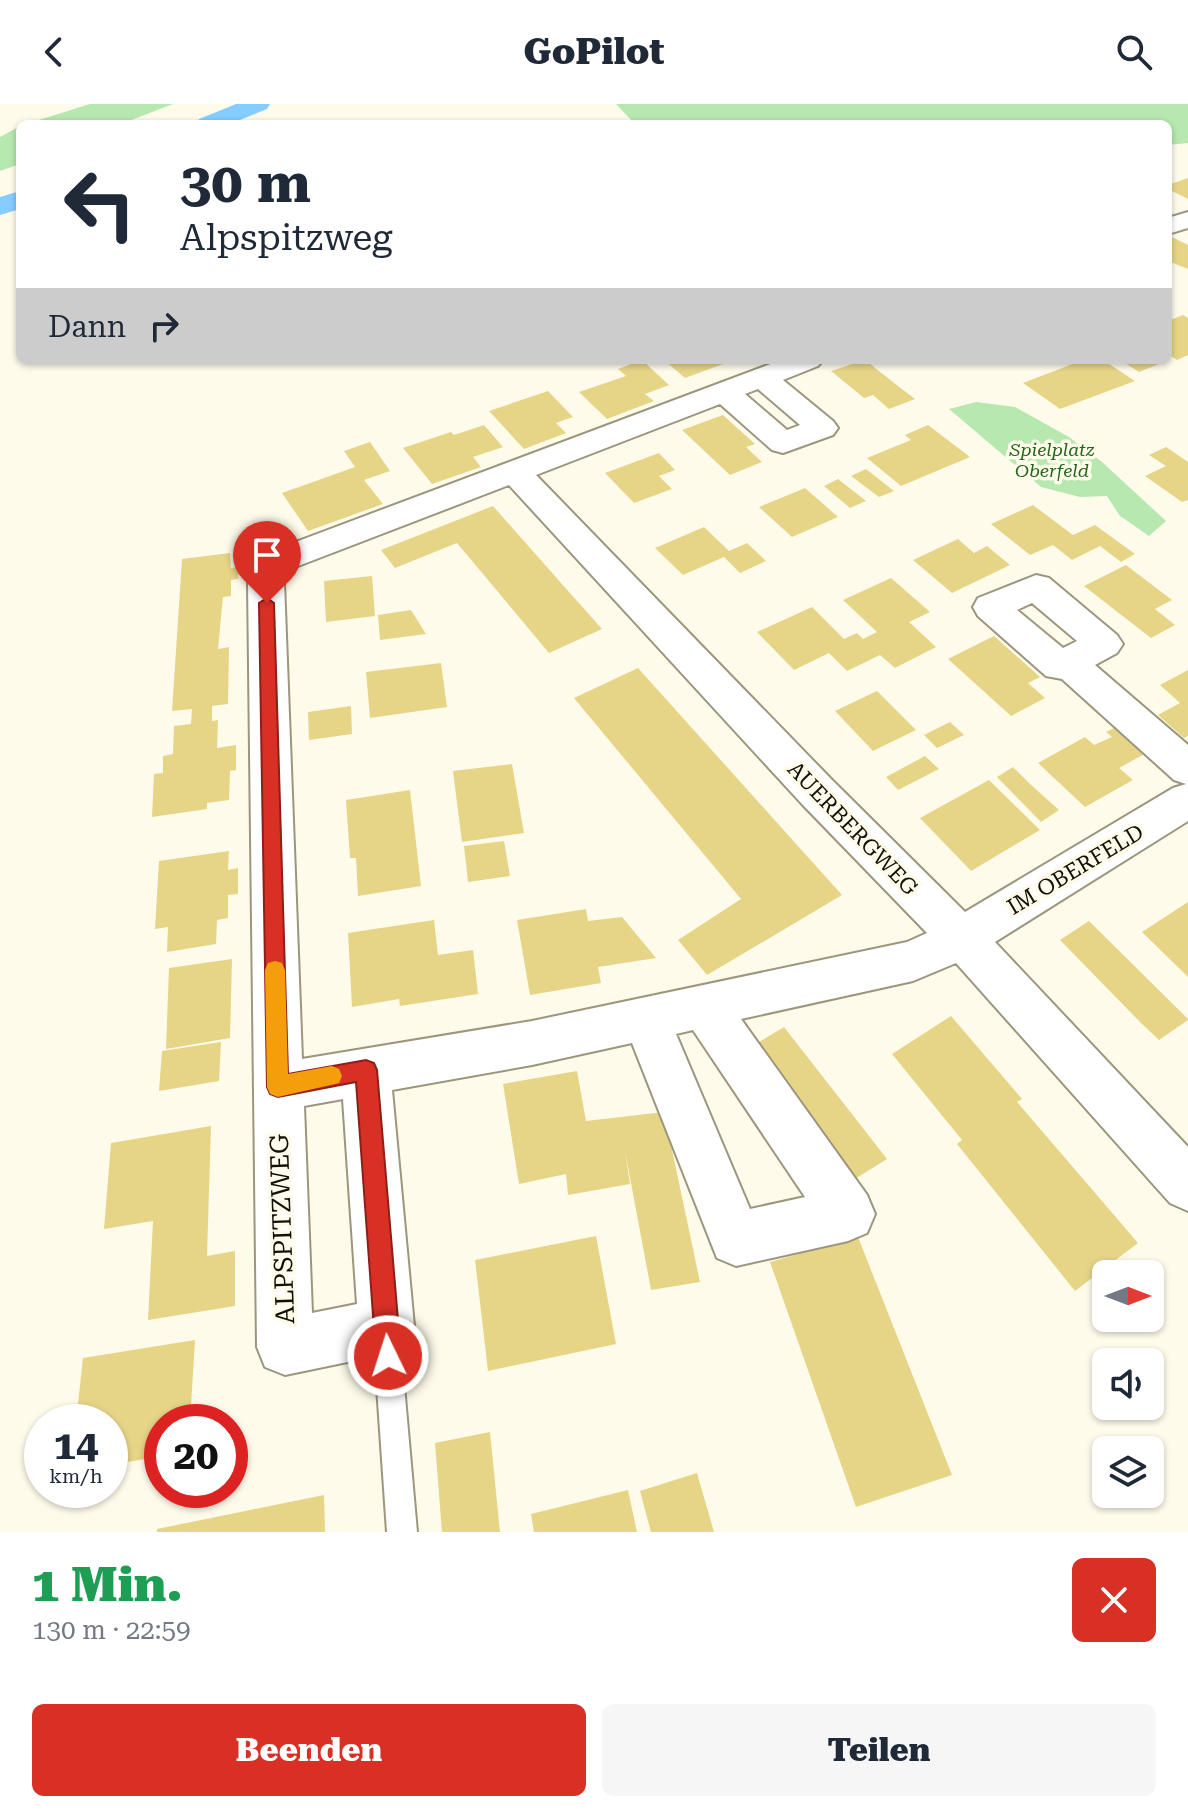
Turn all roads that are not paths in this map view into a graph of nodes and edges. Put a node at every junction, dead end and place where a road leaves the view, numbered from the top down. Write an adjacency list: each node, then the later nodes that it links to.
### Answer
1 (797, 364): 2 (street)
2 (762, 377): 3 (street); 3 (street)
3 (723, 391): 4 (street)
4 (516, 473): 8 (street, AUERBERGWEG); 12 (street, ALPSPITZWEG)
5 (1067, 662): 6 (street)
6 (1188, 769)
7 (1188, 800): 8 (street, IM OBERFELD)
8 (962, 938): 9 (street); 13 (street, AUERBERGWEG)
9 (704, 1006): 10 (street); 10 (street)
10 (646, 1019): 11 (street)
11 (366, 1070): 12 (street); 14 (street)
12 (278, 1087): 14 (street, ALPSPITZWEG)
13 (1188, 1185)
14 (386, 1326): 15 (lane)
15 (402, 1532)

